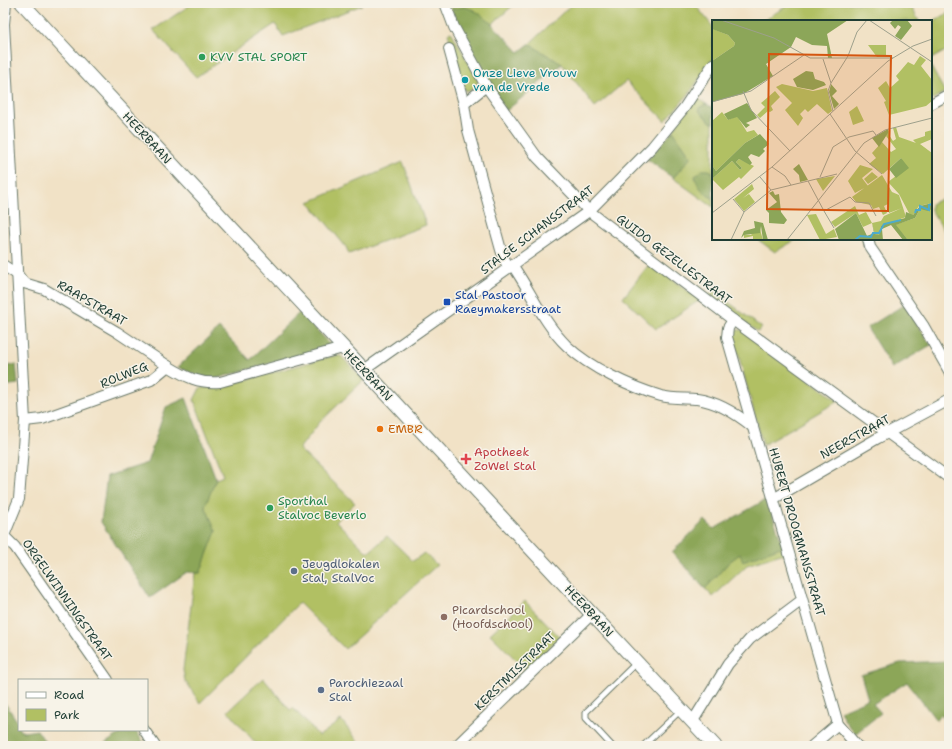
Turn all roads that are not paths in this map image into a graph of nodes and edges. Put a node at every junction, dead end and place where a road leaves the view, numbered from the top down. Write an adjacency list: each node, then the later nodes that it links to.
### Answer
1 (6, 3): 14 (street)
2 (22, 3): 16 (street, HEERBAAN)
3 (445, 3): 6 (street, GUIDO GEZELLESTRAAT)
4 (449, 49): 9 (street)
5 (712, 66): 10 (street, STALSE SCHANSSTRAAT)
6 (486, 86): 9 (street); 10 (street, GUIDO GEZELLESTRAAT)
7 (949, 94): 8 (street)
8 (932, 103)
9 (464, 104): 13 (street)
10 (589, 211): 13 (street, STALSE SCHANSSTRAAT); 15 (street, GUIDO GEZELLESTRAAT)
11 (868, 240): 19 (street)
12 (3, 265): 14 (street, RAAPSTRAAT)
13 (512, 266): 18 (street, STALSE SCHANSSTRAAT); 22 (street)
14 (18, 276): 17 (street, RAAPSTRAAT); 21 (street)
15 (733, 320): 22 (street, HUBERT DROOGMANSSTRAAT); 23 (street, GUIDO GEZELLESTRAAT)
16 (343, 348): 17 (street); 18 (street, HEERBAAN)
17 (168, 366): 21 (street, ROLWEG)
18 (364, 370): 28 (street, HEERBAAN)
19 (949, 370)
20 (949, 400): 23 (street, NEERSTRAAT)
21 (25, 421): 26 (street)
22 (754, 427): 25 (street, HUBERT DROOGMANSSTRAAT)
23 (888, 433): 24 (street, GUIDO GEZELLESTRAAT); 25 (street, NEERSTRAAT)
24 (949, 478)
25 (775, 498): 27 (street, HUBERT DROOGMANSSTRAAT)
26 (4, 537): 30 (street, ORGELWINNINGSTRAAT)
27 (802, 600): 32 (street); 33 (street, HUBERT DROOGMANSSTRAAT)
28 (592, 614): 29 (street, HEERBAAN); 36 (street, KERSTMISSTRAAT)
29 (637, 662): 31 (street, HEERBAAN); 37 (lane)
30 (107, 679)
31 (682, 709): 32 (street, HEERBAAN); 38 (lane)
32 (693, 721): 39 (street, HEERBAAN)
33 (838, 724): 40 (street); 41 (street, HUBERT DROOGMANSSTRAAT)
34 (145, 731): 35 (street)
35 (155, 746)
36 (456, 746)
37 (612, 746)
38 (643, 746)
39 (714, 746)
40 (812, 746)
41 (857, 746)

